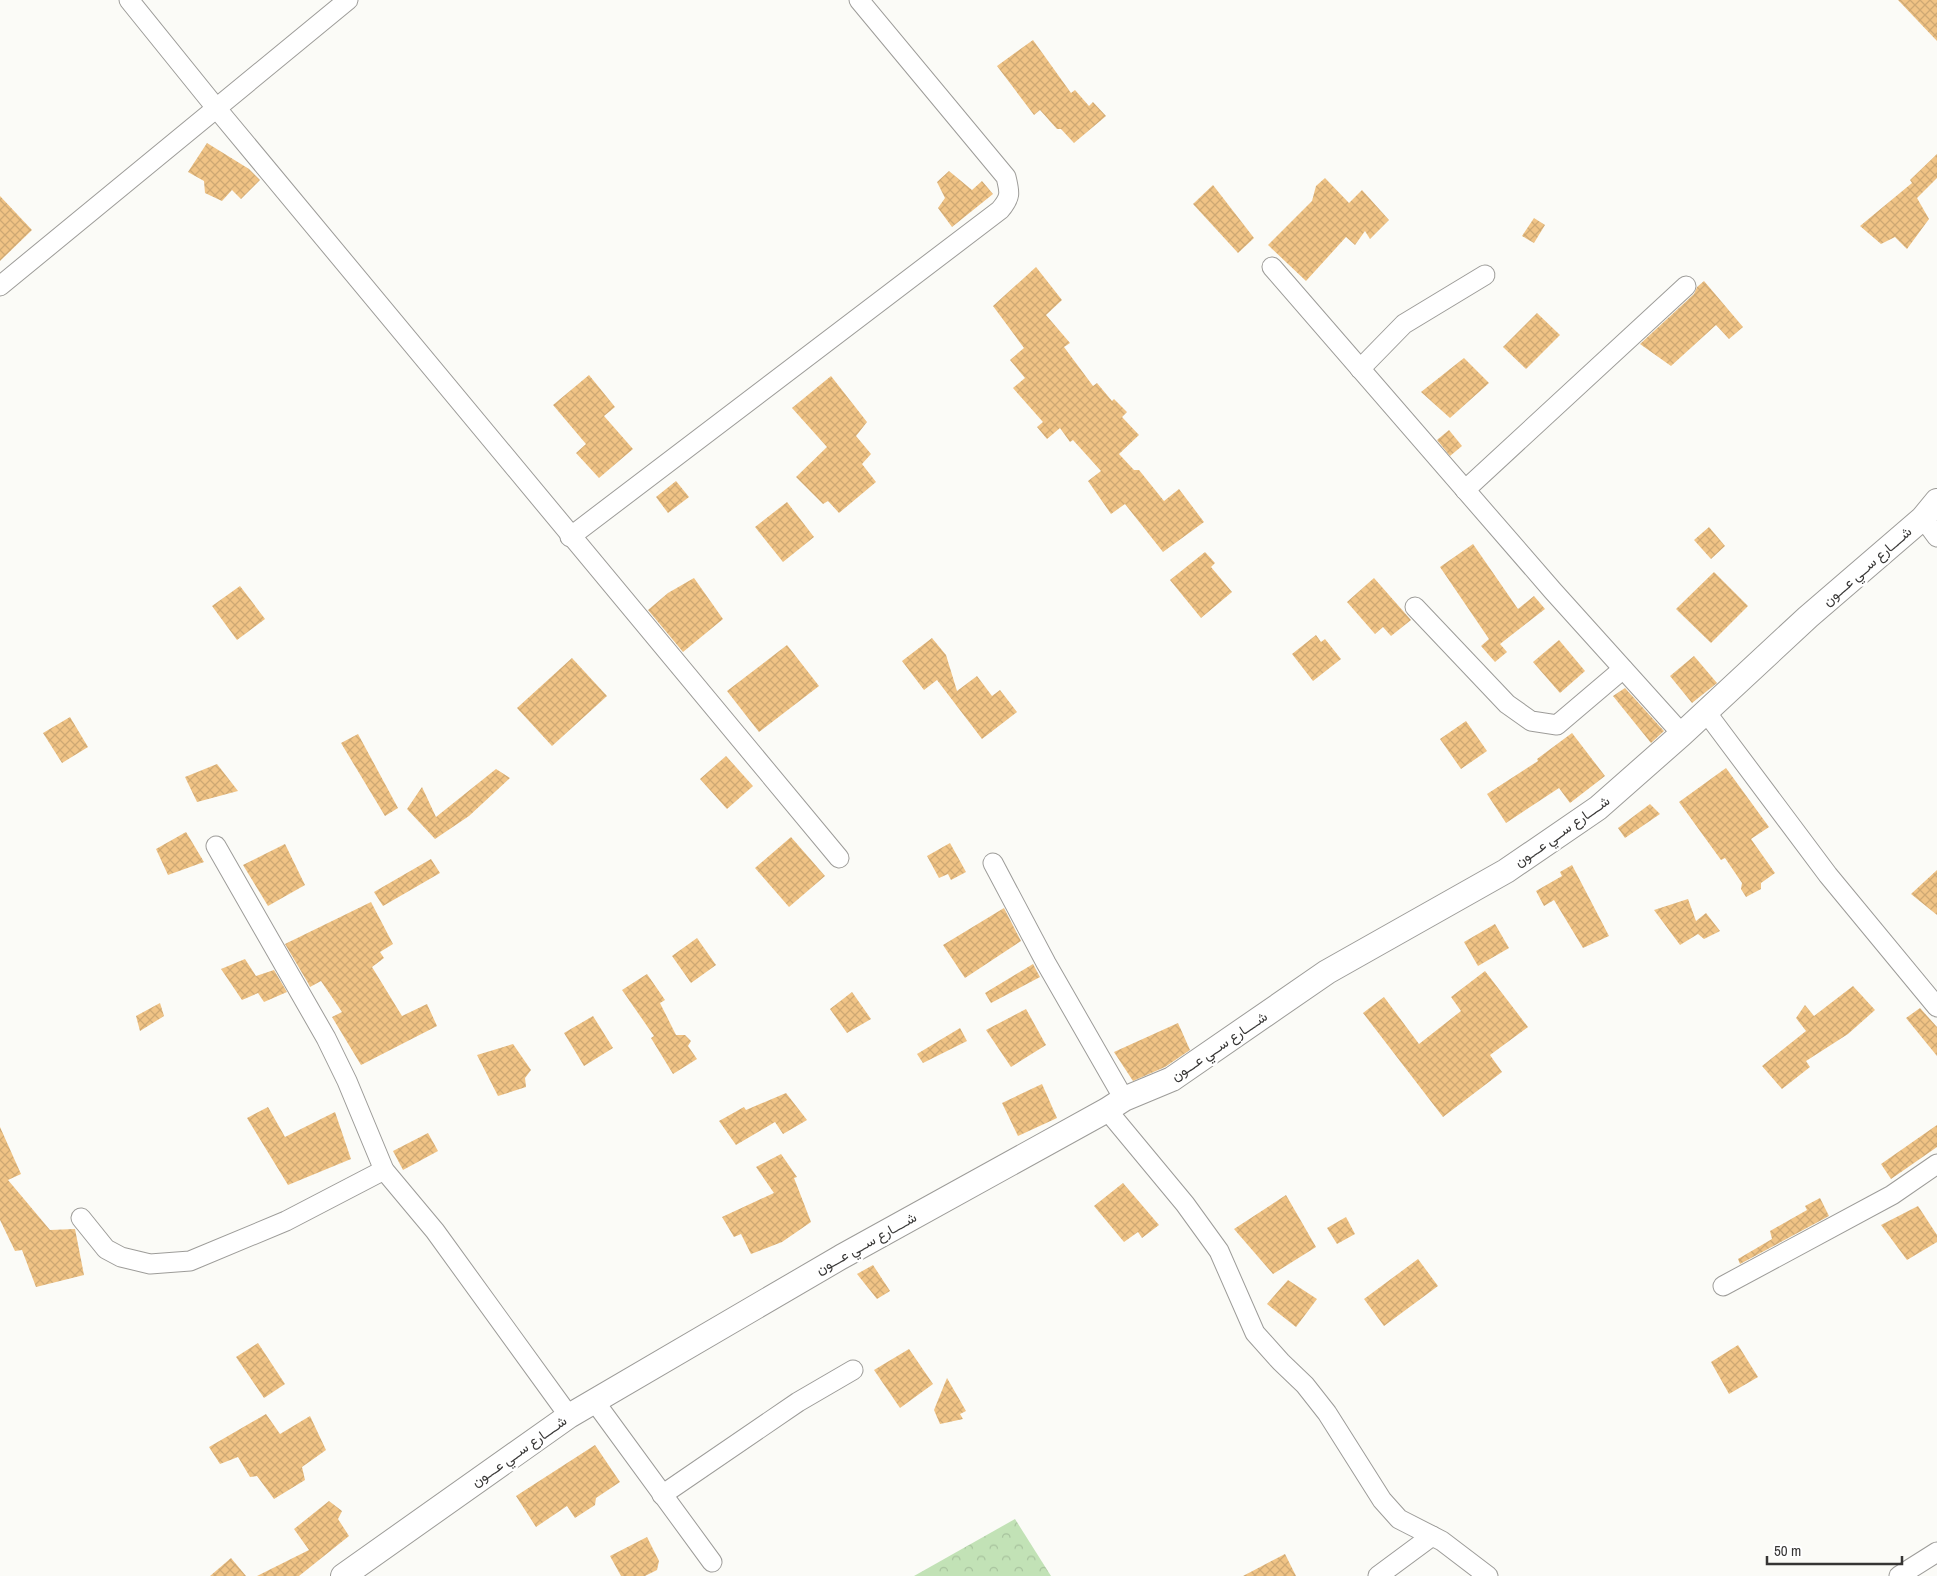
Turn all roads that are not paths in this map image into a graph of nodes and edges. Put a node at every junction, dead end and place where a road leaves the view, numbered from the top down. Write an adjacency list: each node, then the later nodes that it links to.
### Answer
1 (130, 0): 4 (street)
2 (348, 0): 4 (street)
3 (859, 0): 12 (street)
4 (217, 109): 7 (street); 12 (street)
5 (1272, 267): 9 (street)
6 (1485, 274): 9 (street)
7 (0, 286)
8 (1686, 286): 10 (street)
9 (1360, 369): 10 (street)
10 (1465, 490): 15 (street)
11 (1930, 510): 13 (street); 16 (street, شــــارع ســي عـــون)
12 (570, 536): 19 (street)
13 (1937, 537)
14 (1415, 607): 15 (street)
15 (1623, 669): 17 (street)
16 (1706, 712): 17 (street, شــــارع ســي عـــون); 21 (street)
17 (1682, 734): 22 (street, شــــارع ســي عـــون)
18 (216, 846): 24 (street)
19 (838, 858)
20 (993, 864): 22 (street)
21 (1937, 1007)
22 (1116, 1104): 28 (street, شــــارع ســي عـــون); 31 (street)
23 (1937, 1164): 26 (street)
24 (384, 1170): 25 (street); 29 (street)
25 (81, 1218)
26 (1723, 1286)
27 (853, 1370): 30 (street)
28 (595, 1402): 29 (street, شــــارع ســي عـــون); 30 (street)
29 (569, 1416): 34 (street, شــــارع ســي عـــون)
30 (662, 1495): 33 (street)
31 (1432, 1536): 35 (street); 36 (street)
32 (1937, 1552): 37 (street)
33 (712, 1562)
34 (343, 1576)
35 (1378, 1576)
36 (1488, 1576)
37 (1899, 1576)

